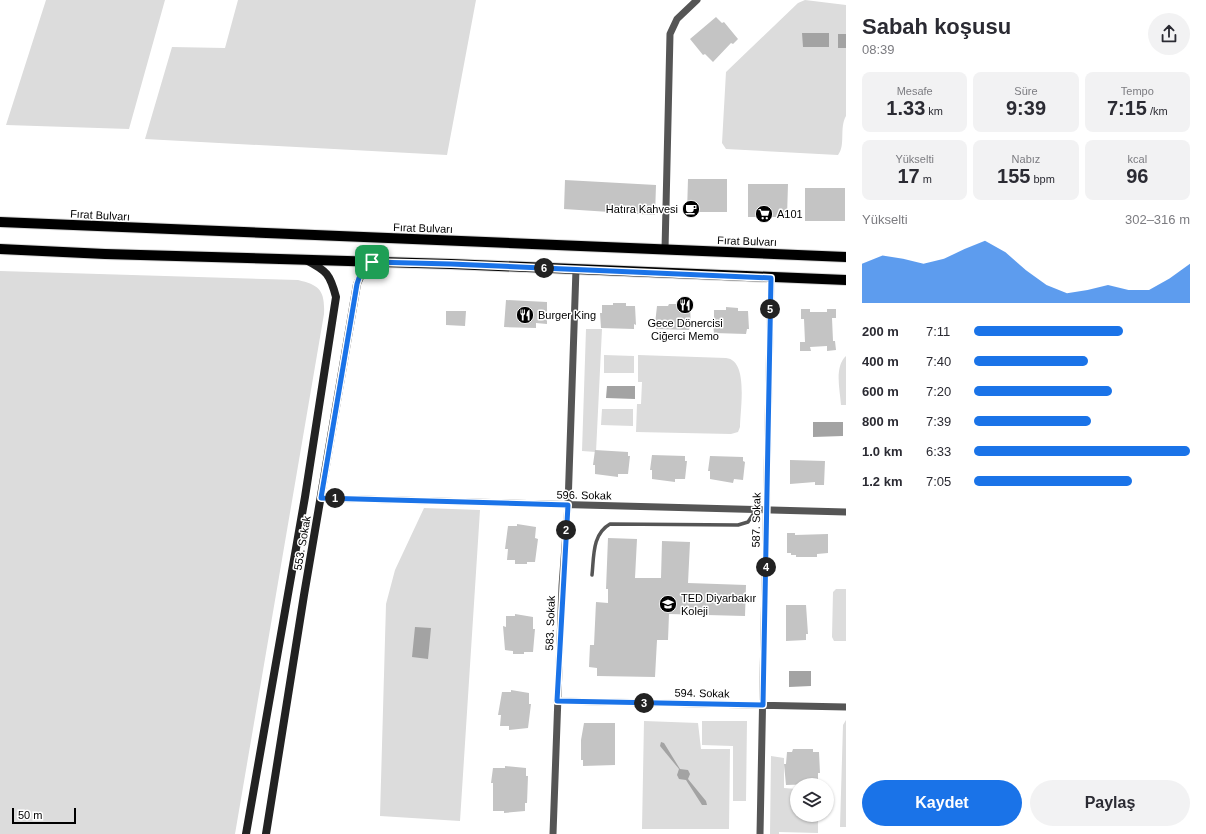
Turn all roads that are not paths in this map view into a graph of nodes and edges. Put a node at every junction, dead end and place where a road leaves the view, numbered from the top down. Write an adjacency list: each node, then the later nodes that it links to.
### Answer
1 (697, 0): 4 (street)
2 (0, 222): 4 (main road, Fırat Bulvarı)
3 (0, 250): 6 (main road)
4 (665, 250): 5 (main road, Fırat Bulvarı)
5 (846, 256)
6 (305, 259): 7 (main road); 20 (main road)
7 (372, 262): 8 (main road); 11 (main road, 553. Sokak)
8 (576, 269): 9 (main road); 12 (street, 583. Sokak)
9 (771, 278): 10 (main road); 14 (street, 587. Sokak)
10 (846, 280)
11 (321, 498): 12 (street, 596. Sokak); 21 (main road, 553. Sokak)
12 (568, 505): 13 (street, 596. Sokak); 17 (street, 583. Sokak)
13 (756, 510): 14 (street, 596. Sokak); 16 (lane)
14 (768, 510): 15 (street, 596. Sokak); 18 (street, 587. Sokak)
15 (846, 512)
16 (592, 575)
17 (557, 701): 18 (street, 594. Sokak); 22 (street, 583. Sokak)
18 (763, 705): 19 (street, 594. Sokak); 23 (street, 587. Sokak)
19 (846, 707)
20 (246, 834)
21 (266, 834)
22 (553, 834)
23 (760, 834)

